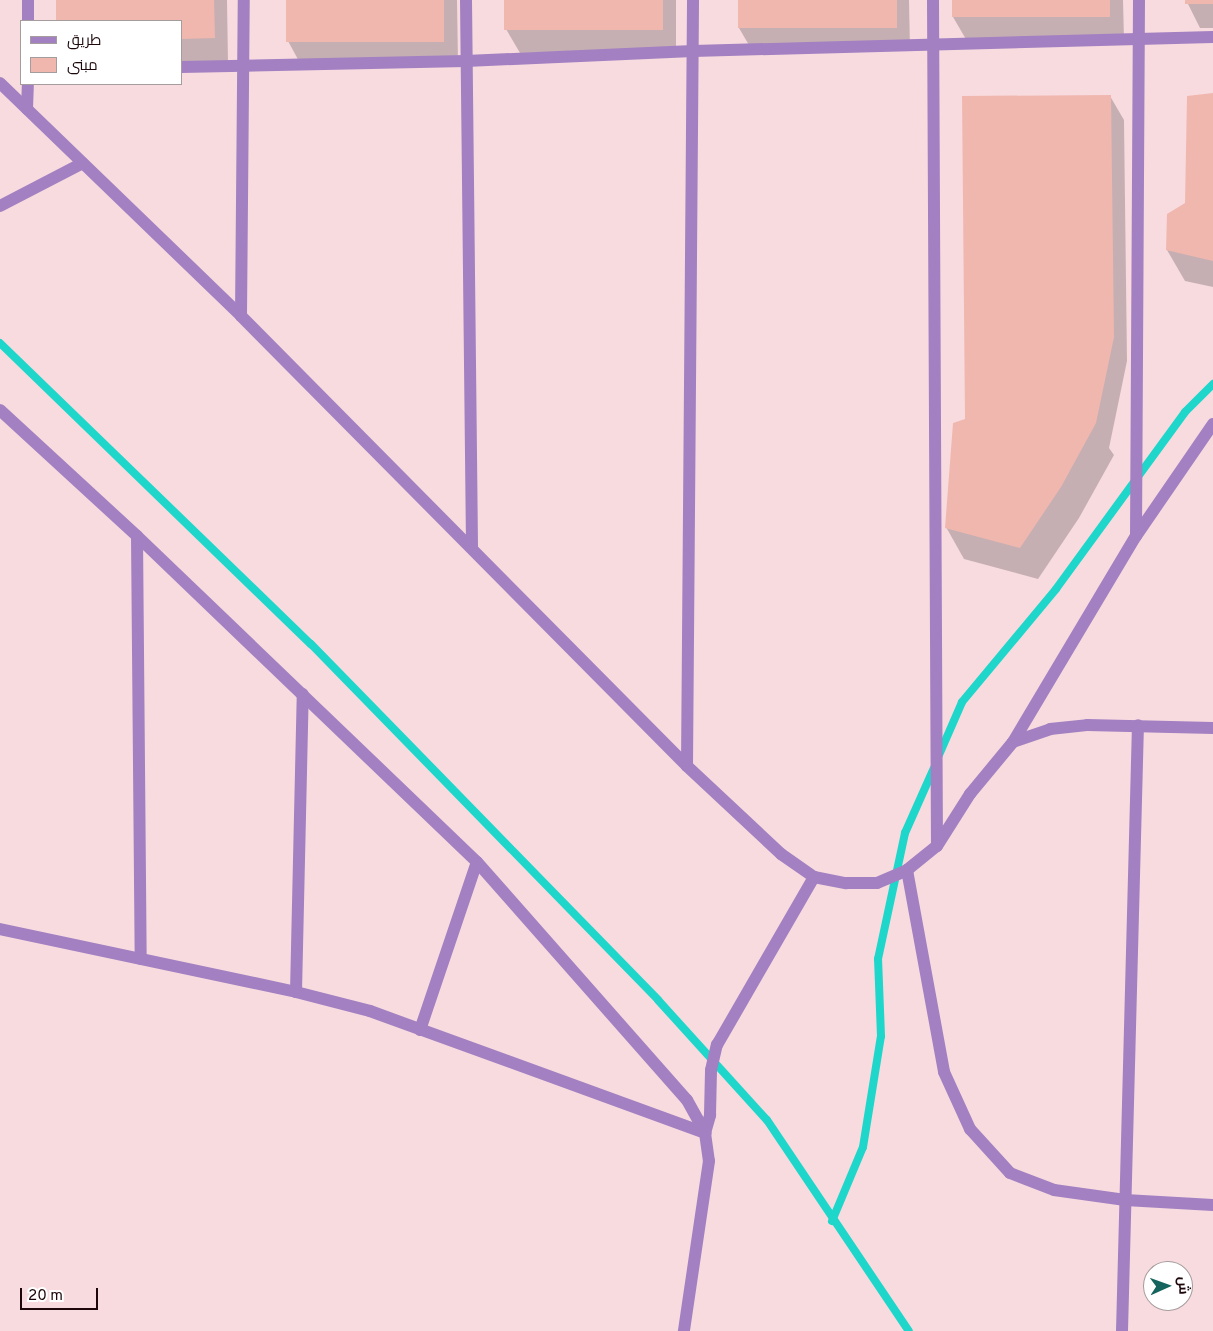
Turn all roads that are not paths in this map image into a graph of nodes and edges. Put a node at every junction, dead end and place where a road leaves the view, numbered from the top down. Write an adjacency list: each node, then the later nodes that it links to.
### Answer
1 (28, 0): 7 (street)
2 (244, 0): 13 (street)
3 (466, 0): 12 (street)
4 (693, 0): 11 (street)
5 (933, 0): 10 (street)
6 (1139, 0): 9 (street)
7 (28, 20)
8 (1213, 37): 9 (street)
9 (1139, 40): 10 (street); 24 (street)
10 (935, 43): 11 (street); 31 (street)
11 (693, 51): 12 (street); 30 (street)
12 (466, 62): 13 (street); 25 (street)
13 (243, 66): 14 (street); 20 (street)
14 (182, 67)
15 (0, 83): 17 (street)
16 (28, 85): 17 (street)
17 (27, 109): 18 (street)
18 (83, 163): 19 (street); 20 (street)
19 (0, 206)
20 (241, 316): 25 (street)
21 (0, 410): 23 (street)
22 (1213, 424): 24 (street)
23 (137, 536): 26 (street); 36 (street)
24 (1136, 536): 29 (street)
25 (472, 547): 30 (street)
26 (303, 694): 32 (street); 37 (street)
27 (1138, 725): 28 (street); 29 (street); 40 (street)
28 (1213, 728)
29 (1013, 742): 31 (street)
30 (687, 766): 34 (street)
31 (937, 846): 33 (street)
32 (477, 862): 38 (street); 39 (street)
33 (907, 870): 34 (street); 40 (street)
34 (814, 877): 39 (street)
35 (0, 929): 36 (street)
36 (142, 959): 37 (street)
37 (296, 992): 38 (street)
38 (420, 1030): 39 (street)
39 (704, 1133): 42 (street)
40 (1125, 1200): 41 (street); 43 (street)
41 (1213, 1205)
42 (684, 1331)
43 (1122, 1331)

